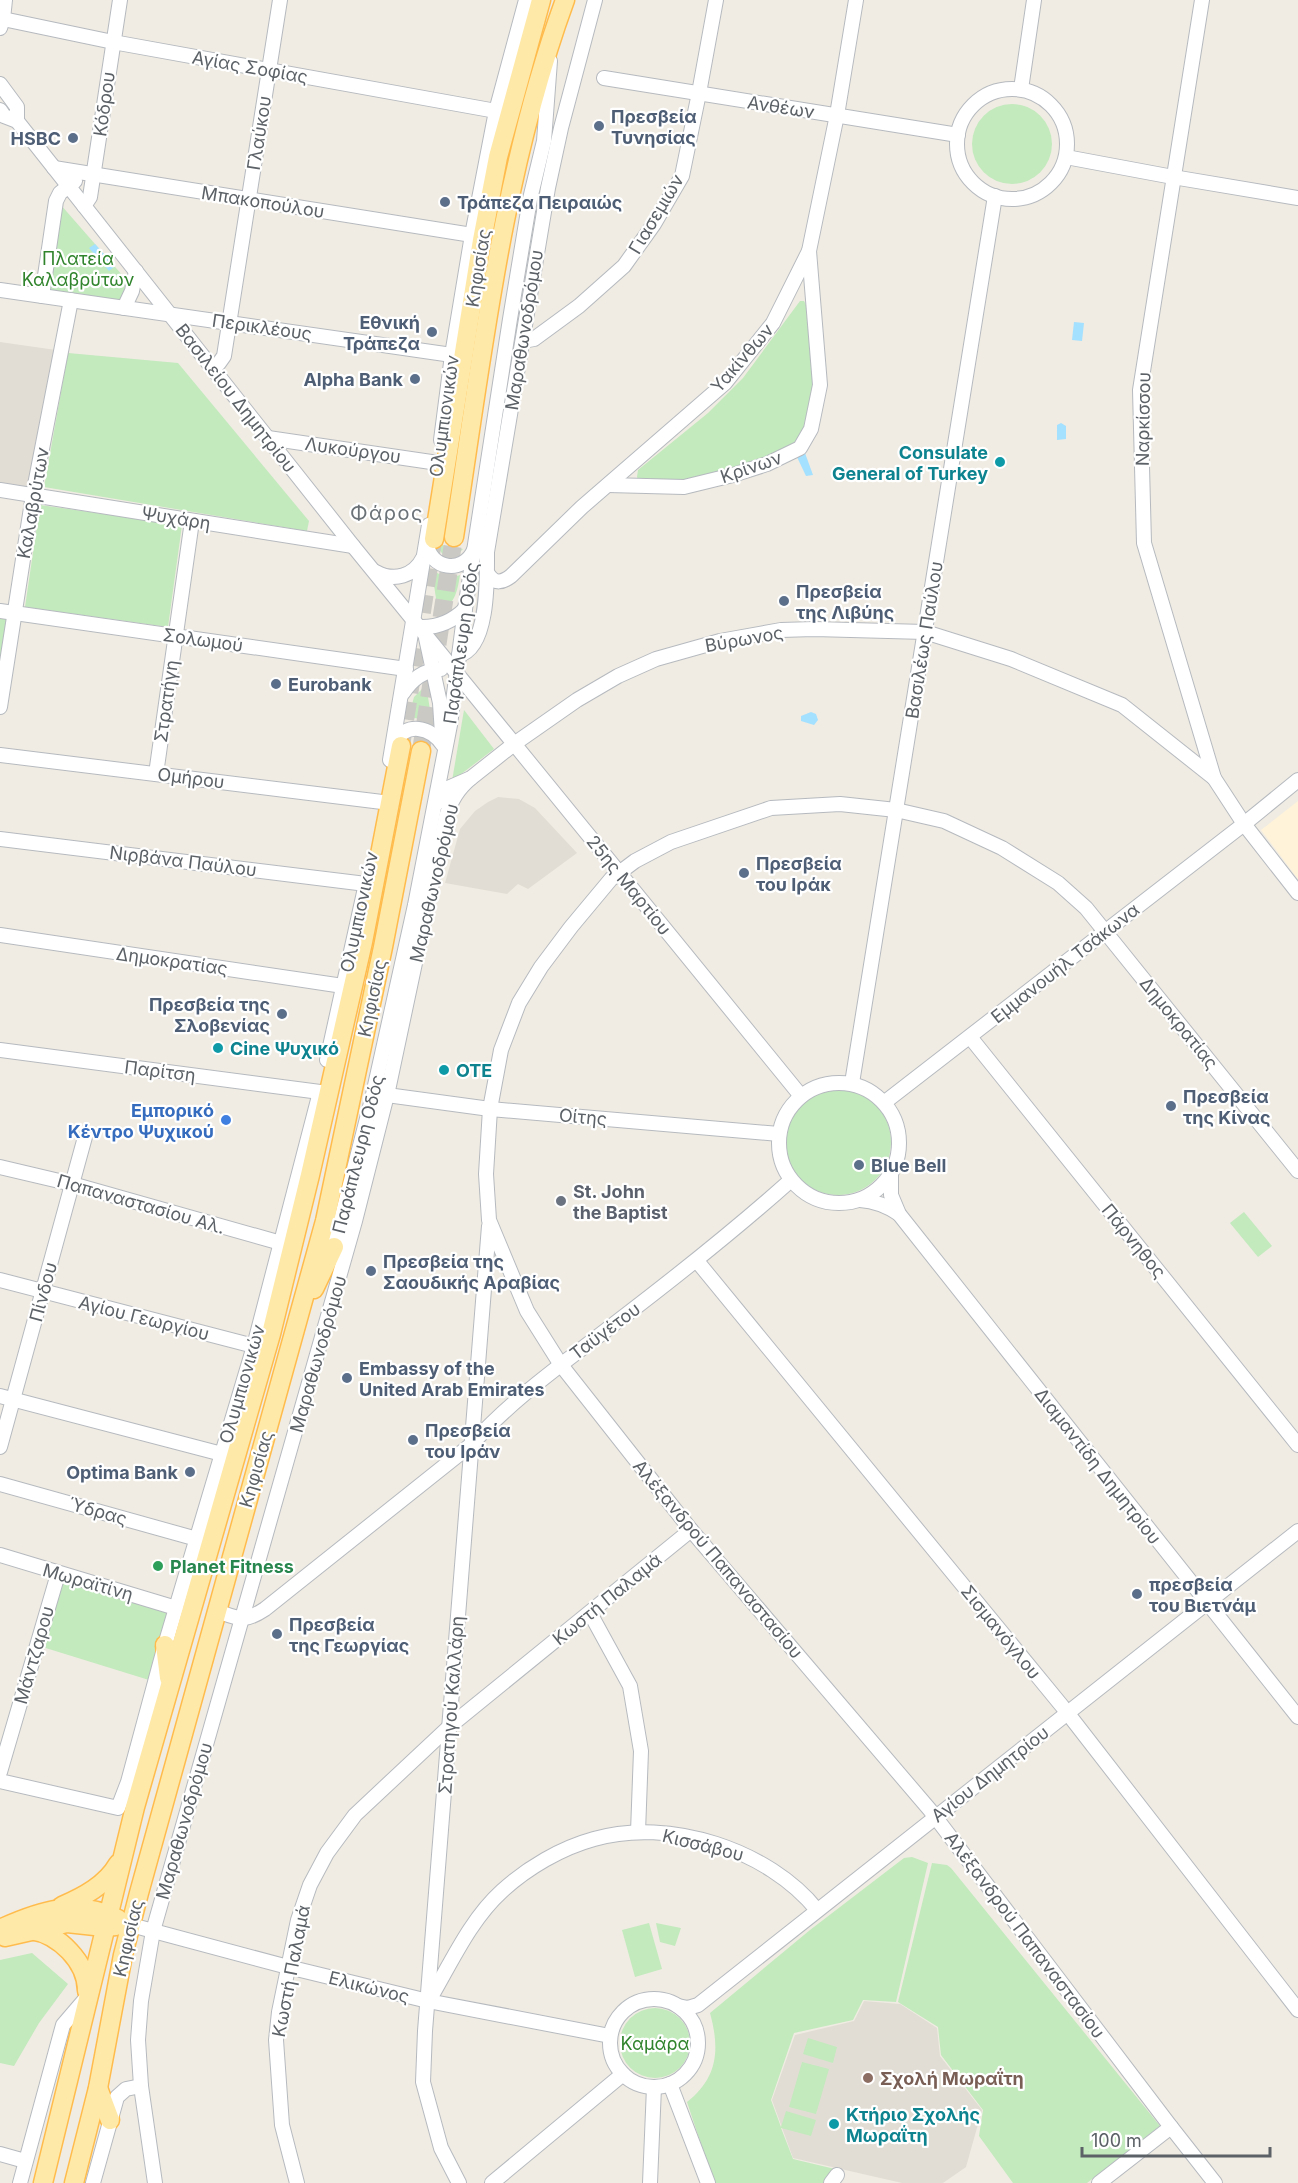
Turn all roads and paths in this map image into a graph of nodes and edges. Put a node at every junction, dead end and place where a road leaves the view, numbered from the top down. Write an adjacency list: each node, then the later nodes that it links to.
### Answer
1 (5, 0): 12 (street)
2 (120, 0): 14 (street, Κόδρου)
3 (280, 0): 15 (street, Γλαύκου)
4 (526, 0): 21 (street, Ολυμπιονικών)
5 (541, 0): 53 (main road, Κηφισίας)
6 (565, 0): 13 (main road, Κηφισίας)
7 (595, 0): 43 (street, Μαραθωνοδρόμου)
8 (716, 0): 19 (street, Γιασεμιών)
9 (856, 0): 22 (street, Υακίνθων)
10 (1034, 0): 18 (street)
11 (1202, 0): 28 (street, Ναρκίσσου)
12 (2, 24): 14 (street, Αγίας Σοφίας)
13 (553, 33): 52 (main road, Κηφισίας); 55 (street, Παράπλευρη Οδός)
14 (113, 42): 15 (street, Αγίας Σοφίας); 27 (street, Κόδρου)
15 (269, 70): 21 (street, Αγίας Σοφίας); 32 (street, Γλαύκου)
16 (604, 78): 19 (street, Ανθέων)
17 (0, 84): 23 (street, Βασιλείου Δημητρίου)
18 (1021, 89): 24 (street); 25 (street)
19 (699, 93): 22 (street, Ανθέων); 43 (street, Γιασεμιών)
20 (0, 110): 23 (street, Βασιλείου Δημητρίου)
21 (496, 111): 34 (street, Ολυμπιονικών)
22 (837, 116): 24 (street, Ανθέων); 35 (street, Υακίνθων)
23 (16, 121): 26 (street, Βασιλείου Δημητρίου)
24 (958, 135): 30 (street)
25 (1066, 157): 28 (street); 30 (street)
26 (54, 168): 27 (street, Μπακοπούλου); 29 (street, Βασιλείου Δημητρίου)
27 (93, 175): 29 (street); 32 (street, Μπακοπούλου); 33 (street, Κόδρου)
28 (1173, 177): 31 (street); 78 (street, Ναρκίσσου)
29 (68, 186): 33 (street, Βασιλείου Δημητρίου); 38 (street)
30 (995, 196): 63 (street, Βασιλέως Παύλου)
31 (1298, 198)
32 (249, 200): 34 (street, Μπακοπούλου); 42 (street, Γλαύκου)
33 (84, 206): 36 (street, Βασιλείου Δημητρίου)
34 (472, 235): 44 (street, Ολυμπιονικών)
35 (809, 251): 48 (street, Υακίνθων); 48 (street, Κρίνων)
36 (136, 271): 40 (street); 41 (street, Βασιλείου Δημητρίου)
37 (0, 290): 38 (street, Περικλέους)
38 (42, 296): 39 (street, Περικλέους)
39 (71, 300): 40 (street, Περικλέους); 50 (street, Καλαβρύτων)
40 (124, 308): 41 (street, Περικλέους)
41 (170, 315): 42 (street, Περικλέους); 45 (street, Βασιλείου Δημητρίου)
42 (230, 322): 44 (street, Περικλέους); 45 (street, Γλαύκου)
43 (523, 341): 58 (street, Μαραθωνοδρόμου)
44 (452, 355): 47 (street, Ολυμπιονικών)
45 (213, 368): 46 (street, Βασιλείου Δημητρίου)
46 (268, 438): 47 (street, Λυκούργου); 54 (street, Βασιλείου Δημητρίου)
47 (438, 463): 53 (street, Ολυμπιονικών)
48 (608, 485): 58 (street, Υακίνθων)
49 (0, 490): 50 (street, Ψυχάρη)
50 (33, 495): 51 (street, Ψυχάρη); 61 (street, Καλαβρύτων)
51 (192, 521): 54 (street, Ψυχάρη); 64 (street, Στρατήγη)
52 (454, 537)
53 (430, 540): 55 (street); 56 (street, Ολυμπιονικών)
54 (353, 546): 57 (street, Βασιλείου Δημητρίου)
55 (475, 548): 59 (street, Παράπλευρη Οδός)
56 (424, 555): 57 (street); 62 (street, Ολυμπιονικών)
57 (372, 569): 62 (street, Βασιλείου Δημητρίου)
58 (488, 574): 65 (street, Μαραθωνοδρόμου)
59 (465, 609): 62 (street); 65 (street, Παράπλευρη Οδός)
60 (0, 611): 61 (street, Σολωμού)
61 (15, 613): 64 (street, Σολωμού); 70 (street, Καλαβρύτων)
62 (420, 628): 66 (street, Ολυμπιονικών); 67 (street); 68 (street, Βασιλείου Δημητρίου)
63 (925, 632): 71 (street, Βύρωνος); 78 (street, Βύρωνος); 81 (street, Βασιλέως Παύλου)
64 (176, 636): 66 (street, Σολωμού); 76 (street, Στρατήγη)
65 (459, 655): 68 (street, Παράπλευρη Οδός)
66 (406, 669): 69 (street, Ολυμπιονικών)
67 (433, 670): 68 (street); 69 (street); 74 (street)
68 (455, 671): 71 (street, 25ης Μαρτίου); 74 (street, Παράπλευρη Οδός)
69 (402, 695): 72 (street, Ολυμπιονικών)
70 (0, 706)
71 (514, 744): 77 (street, Βύρωνος); 85 (street, 25ης Μαρτίου)
72 (397, 746): 74 (street); 80 (street, Ολυμπιονικών); 119 (main road, Κηφισίας)
73 (421, 751): 114 (main road, Κηφισίας)
74 (443, 751): 82 (street, Παράπλευρη Οδός)
75 (0, 755): 76 (street, Ομήρου)
76 (156, 774): 80 (street, Ομήρου)
77 (471, 778): 82 (street, Βύρωνος); 95 (street, Μαραθωνοδρόμου)
78 (1214, 778): 83 (street, Ναρκίσσου)
79 (1298, 780): 83 (street, Εμμανουήλ Τσάκωνα)
80 (382, 802): 86 (street, Ολυμπιονικών)
81 (896, 810): 85 (street, Αλέξανδρού Παπαναστασίου); 88 (street, Δημοκρατίας); 93 (street, Βασιλέως Παύλου)
82 (433, 813): 110 (street, Παράπλευρη Οδός)
83 (1244, 824): 87 (street, Ναρκίσσου); 88 (street, Εμμανουήλ Τσάκωνα)
84 (0, 839): 86 (street, Νιρβάνα Παύλου)
85 (619, 873): 96 (street, 25ης Μαρτίου); 98 (street, Αλέξανδρού Παπαναστασίου)
86 (366, 884): 90 (street, Ολυμπιονικών)
87 (1298, 893)
88 (1105, 931): 91 (street, Εμμανουήλ Τσάκωνα); 102 (street, Δημοκρατίας)
89 (0, 935): 90 (street, Δημοκρατίας)
90 (343, 986): 94 (street, Ολυμπιονικών)
91 (970, 1037): 97 (street, Εμμανουήλ Τσάκωνα); 121 (street, Πάρνηθος)
92 (0, 1050): 94 (street, Παρίτση)
93 (852, 1083): 96 (street); 97 (street)
94 (320, 1092): 109 (street, Ολυμπιονικών)
95 (387, 1095): 98 (street, Οίτης); 134 (street, Μαραθωνοδρόμου)
96 (801, 1096): 99 (street)
97 (885, 1102): 103 (street)
98 (490, 1109): 99 (street, Οίτης); 108 (street, Αλέξανδρού Παπαναστασίου)
99 (779, 1134): 104 (street)
100 (85, 1137): 105 (street, Πίνδου)
101 (0, 1167): 105 (street, Παπαναστασίου Αλ.)
102 (1298, 1171)
103 (891, 1174): 106 (street); 107 (street, Διαμαντίδη Δημητρίου)
104 (791, 1180): 106 (street); 111 (street, Ταϋγέτου)
105 (72, 1184): 109 (street, Παπαναστασίου Αλ.); 113 (street, Πίνδου)
106 (860, 1200): 107 (street, Διαμαντίδη Δημητρίου)
107 (899, 1214): 130 (street, Διαμαντίδη Δημητρίου)
108 (489, 1220): 117 (street, Αλέξανδρού Παπαναστασίου); 120 (street, Στρατηγού Καλλάρη)
109 (281, 1243): 115 (street, Ολυμπιονικών)
110 (334, 1247): 114 (main road)
111 (697, 1261): 117 (street, Ταϋγέτου); 137 (street, Σισμανόγλου)
112 (0, 1280): 113 (street, Αγίου Γεωργίου)
113 (43, 1292): 115 (street, Αγίου Γεωργίου); 118 (street, Πίνδου)
114 (291, 1340): 132 (main road, Κηφισίας)
115 (254, 1346): 116 (street, Ολυμπιονικών)
116 (249, 1364): 119 (main road); 123 (street, Ολυμπιονικών)
117 (561, 1365): 120 (street, Ταϋγέτου); 125 (street, Αλέξανδρού Παπαναστασίου)
118 (6, 1398): 122 (street, Πίνδου); 123 (street)
119 (242, 1436): 136 (main road, Κηφισίας)
120 (471, 1444): 134 (street, Ταϋγέτου); 139 (street, Στρατηγού Καλλάρη)
121 (1298, 1445)
122 (0, 1447)
123 (222, 1454): 127 (street, Ολυμπιονικών)
124 (0, 1484): 127 (street, Ύδρας)
125 (691, 1530): 133 (street, Κωστή Παλαμά); 142 (street, Αλέξανδρού Παπαναστασίου)
126 (1298, 1531): 130 (street, Αγίου Δημητρίου)
127 (197, 1539): 131 (street, Ολυμπιονικών)
128 (0, 1555): 129 (street, Μωραϊτίνη)
129 (58, 1574): 131 (street, Μωραϊτίνη); 140 (street, Μάντζαρου)
130 (1207, 1603): 137 (street, Αγίου Δημητρίου); 138 (street, Διαμαντίδη Δημητρίου)
131 (176, 1608): 135 (street, Ολυμπιονικών)
132 (217, 1611): 134 (street); 148 (main road, Κηφισίας)
133 (590, 1613): 139 (street, Κωστή Παλαμά); 143 (street)
134 (243, 1620): 151 (street, Μαραθωνοδρόμου)
135 (165, 1645): 136 (main road); 141 (street, Ολυμπιονικών)
136 (170, 1685): 144 (main road, Κηφισίας)
137 (1067, 1713): 142 (street, Αγίου Δημητρίου); 157 (street, Σισμανόγλου)
138 (1298, 1717)
139 (450, 1726): 153 (street, Κωστή Παλαμά); 155 (street, Στρατηγού Καλλάρη)
140 (0, 1772)
141 (0, 1781)
142 (936, 1817): 146 (street, Αγίου Δημητρίου); 165 (street, Αλέξανδρού Παπαναστασίου)
143 (638, 1832): 146 (street, Κισσάβου); 155 (street, Κισσάβου)
144 (122, 1857): 145 (main road); 147 (main road, Κηφισίας)
145 (54, 1909): 147 (main road); 149 (main road)
146 (818, 1910): 156 (street, Αγίου Δημητρίου)
147 (106, 1920): 148 (main road); 150 (main road); 154 (main road, Κηφισίας)
148 (131, 1925): 151 (street, Ελικώνος); 163 (main road, Κηφισίας)
149 (0, 1929)
150 (29, 1930): 152 (main road); 154 (main road)
151 (153, 1931): 153 (street, Ελικώνος); 161 (street, Μαραθωνοδρόμου)
152 (0, 1938)
153 (288, 1967): 155 (street, Ελικώνος); 173 (street, Κωστή Παλαμά)
154 (87, 1997): 167 (street, Κηφισίας); 169 (main road, Κηφισίας)
155 (428, 2001): 158 (street, Ελικώνος); 174 (street, Στρατηγού Καλλάρη)
156 (678, 2006): 158 (street); 160 (street)
157 (1298, 2010)
158 (610, 2036): 159 (street)
159 (623, 2074): 162 (street); 175 (street)
160 (670, 2084): 162 (street); 177 (street)
161 (141, 2086): 164 (street); 172 (street, Μαραθωνοδρόμου)
162 (654, 2087): 176 (street)
163 (98, 2088): 164 (main road); 170 (main road, Κηφισίας)
164 (110, 2120): 171 (street)
165 (1171, 2127): 178 (street); 179 (street, Αλέξανδρού Παπαναστασίου)
166 (0, 2154): 167 (street)
167 (26, 2161): 168 (street, Κηφισίας)
168 (20, 2183)
169 (43, 2183)
170 (74, 2183)
171 (93, 2183)
172 (156, 2183)
173 (297, 2183)
174 (459, 2183)
175 (492, 2183)
176 (650, 2183)
177 (708, 2183)
178 (1100, 2183)
179 (1215, 2183)

